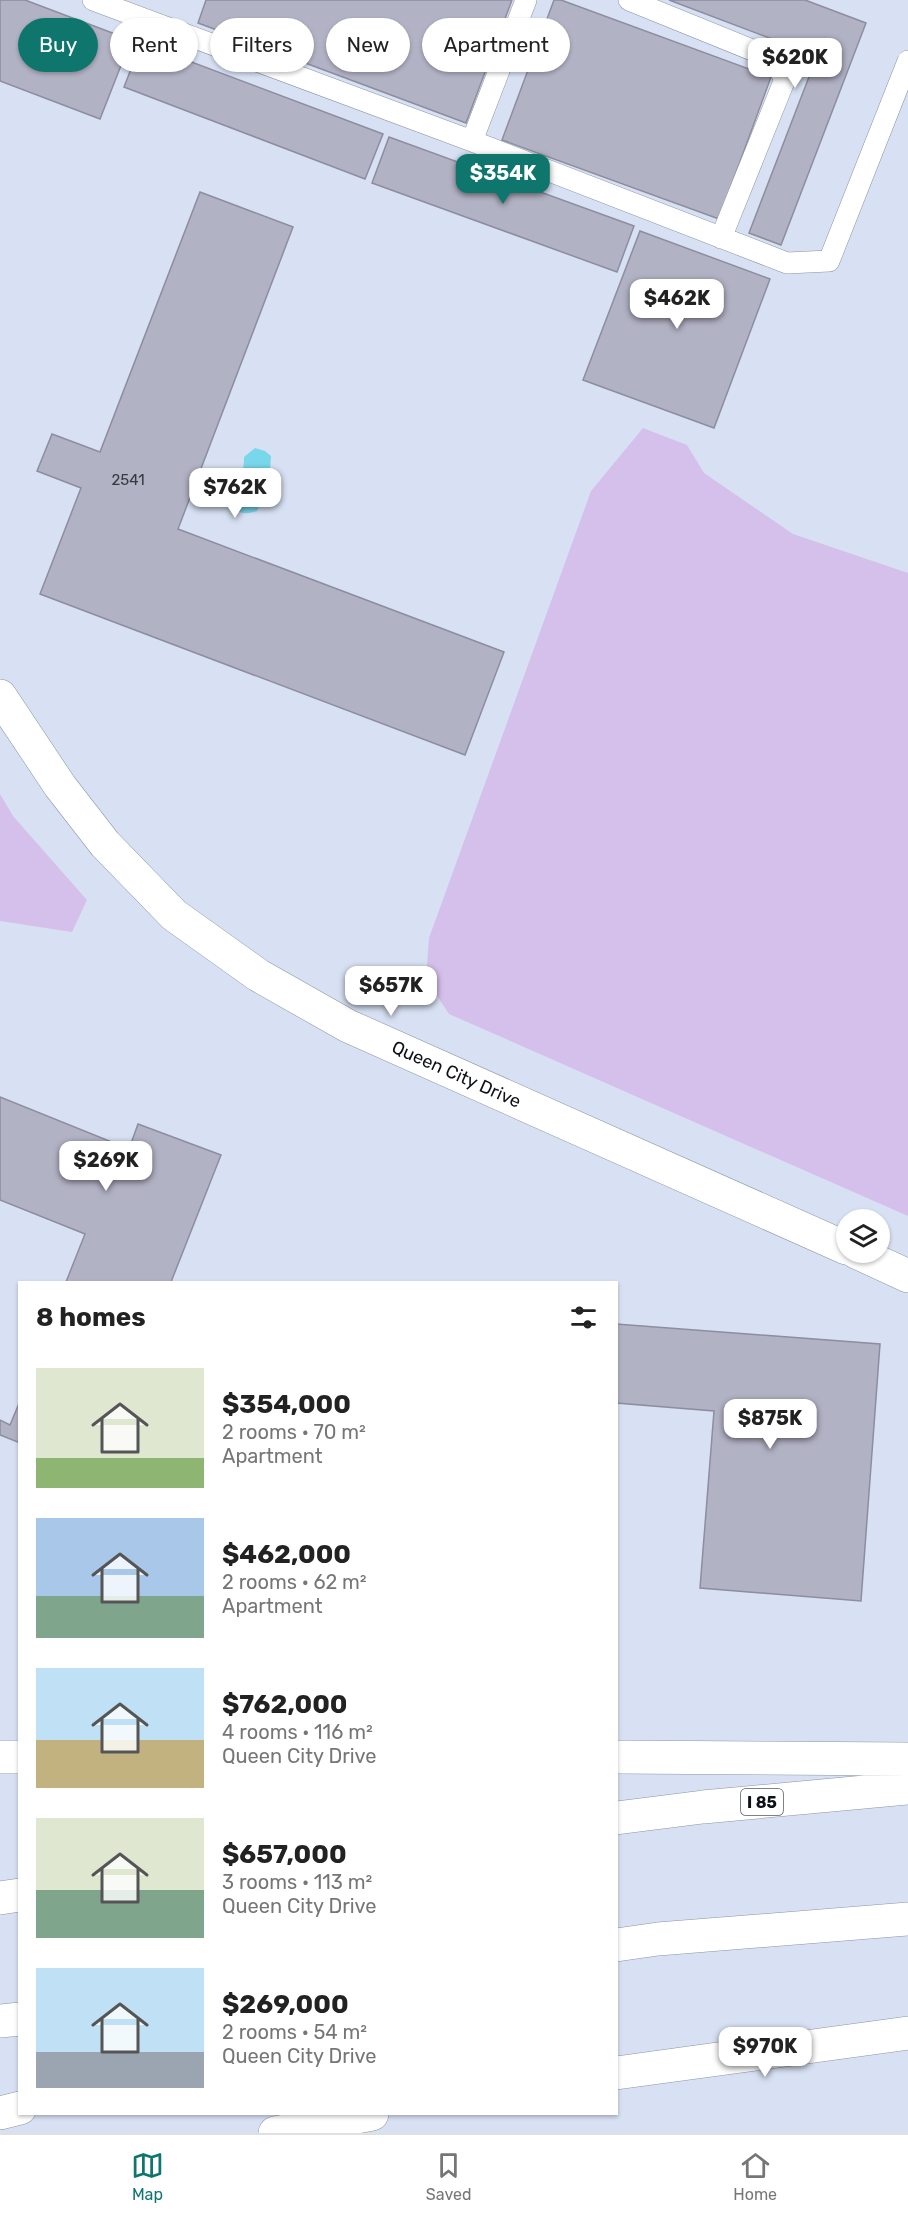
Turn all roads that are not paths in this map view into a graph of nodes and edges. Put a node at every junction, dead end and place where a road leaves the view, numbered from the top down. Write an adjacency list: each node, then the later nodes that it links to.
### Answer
1 (93, 0): 5 (lane)
2 (526, 0): 5 (lane)
3 (629, 0): 6 (lane)
4 (908, 61): 6 (lane)
5 (472, 141): 6 (lane)
6 (721, 238)
7 (0, 696): 8 (main road, Queen City Drive)
8 (836, 1244)
9 (880, 1263): 10 (main road)
10 (908, 1276)
11 (0, 1757): 12 (main road)
12 (18, 1757)
13 (618, 1757): 14 (main road)
14 (908, 1759)
15 (908, 1788): 16 (main road, I 85)
16 (618, 1818)
17 (18, 1895): 18 (main road)
18 (0, 1898)
19 (908, 1919): 20 (main road)
20 (618, 1945)
21 (18, 2019): 22 (main road)
22 (0, 2021)
23 (908, 2033): 24 (main road)
24 (618, 2073)
25 (18, 2108): 26 (main road)
26 (0, 2113)
27 (367, 2115): 28 (main road)
28 (275, 2133)

